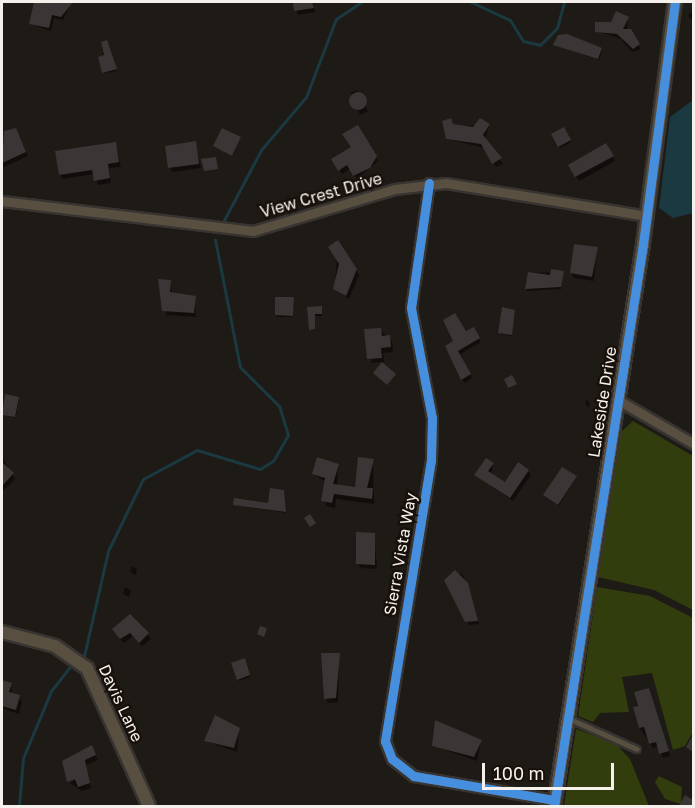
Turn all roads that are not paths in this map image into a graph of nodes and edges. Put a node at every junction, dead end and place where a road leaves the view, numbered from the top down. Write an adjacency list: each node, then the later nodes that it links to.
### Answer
1 (675, 2): 4 (street, Lakeside Drive)
2 (429, 183): 3 (street, View Crest Drive); 4 (street, View Crest Drive); 10 (street, Sierra Vista Way)
3 (2, 201)
4 (647, 216): 5 (street, Lakeside Drive)
5 (618, 400): 6 (street); 8 (street, Lakeside Drive)
6 (693, 444)
7 (2, 632): 11 (street, Davis Lane)
8 (568, 718): 9 (lane); 10 (street, Lakeside Drive)
9 (637, 748)
10 (555, 803)
11 (149, 807)

